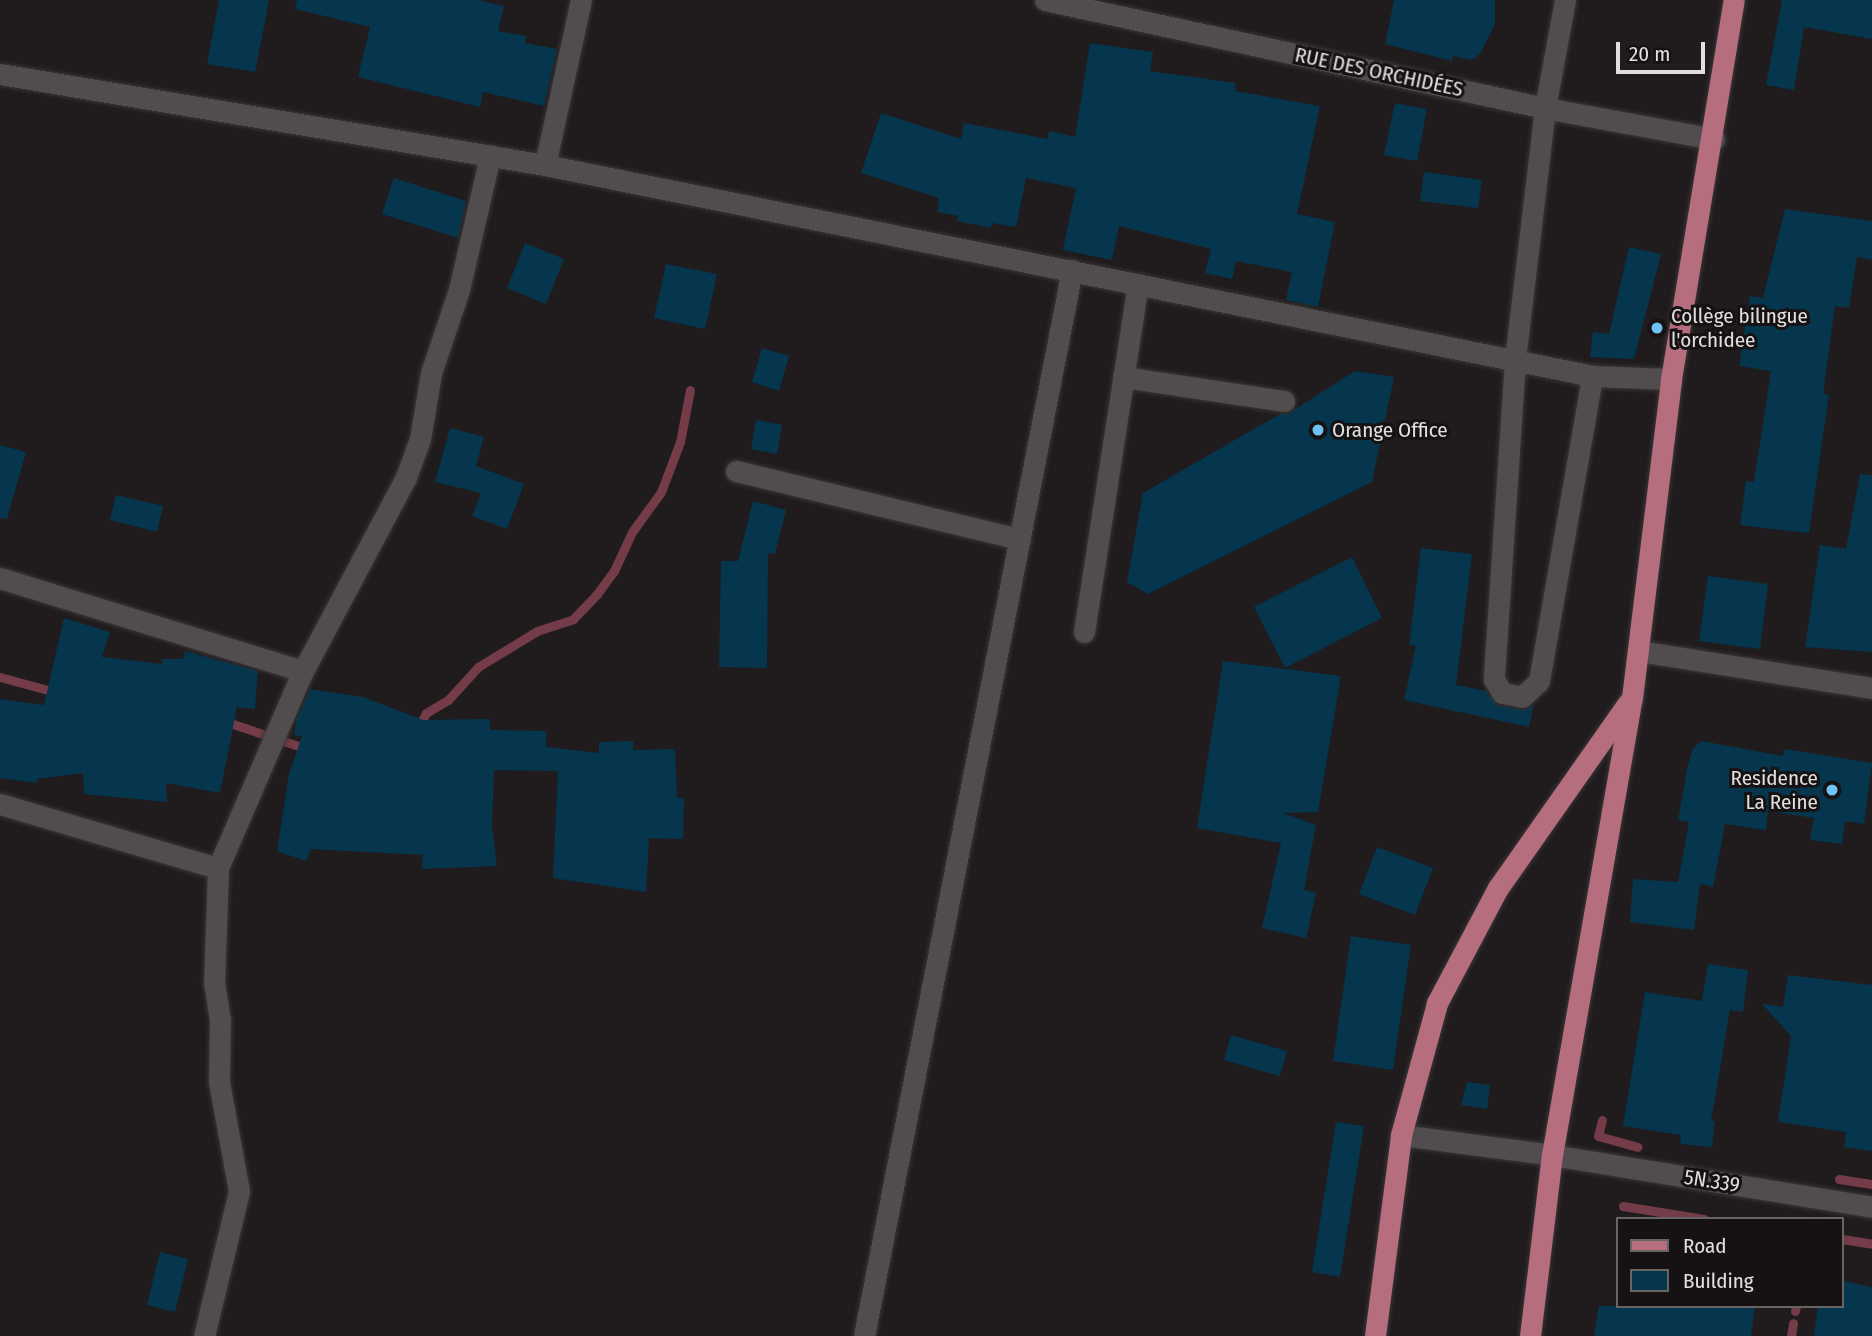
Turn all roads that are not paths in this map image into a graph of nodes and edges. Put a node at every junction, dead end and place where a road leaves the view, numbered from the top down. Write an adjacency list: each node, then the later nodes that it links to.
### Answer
1 (581, 0): 9 (street)
2 (1045, 0): 6 (street, RUE DES ORCHIDÉES)
3 (1565, 0): 6 (street)
4 (1734, 0): 7 (main road)
5 (0, 74): 8 (street)
6 (1545, 108): 7 (street, RUE DES ORCHIDÉES); 12 (street)
7 (1714, 139): 15 (main road)
8 (490, 156): 9 (street); 22 (street)
9 (545, 165): 10 (street)
10 (1072, 270): 11 (street); 18 (street)
11 (1138, 284): 12 (street); 14 (street)
12 (1515, 360): 13 (street); 13 (street)
13 (1592, 376): 15 (street)
14 (1123, 377): 16 (street); 20 (street)
15 (1671, 379): 21 (main road)
16 (1284, 401)
17 (736, 471): 18 (street)
18 (1020, 539): 31 (street)
19 (0, 578): 22 (street)
20 (1084, 632)
21 (1639, 651): 23 (street); 24 (main road)
22 (303, 671): 26 (street)
23 (1872, 688)
24 (1632, 698): 27 (main road); 28 (main road)
25 (0, 804): 26 (street)
26 (218, 868): 30 (street)
27 (1401, 1135): 28 (street, 5N.339); 32 (main road)
28 (1552, 1154): 29 (street, 5N.339); 33 (main road)
29 (1872, 1207)
30 (207, 1335)
31 (864, 1336)
32 (1376, 1336)
33 (1530, 1336)

